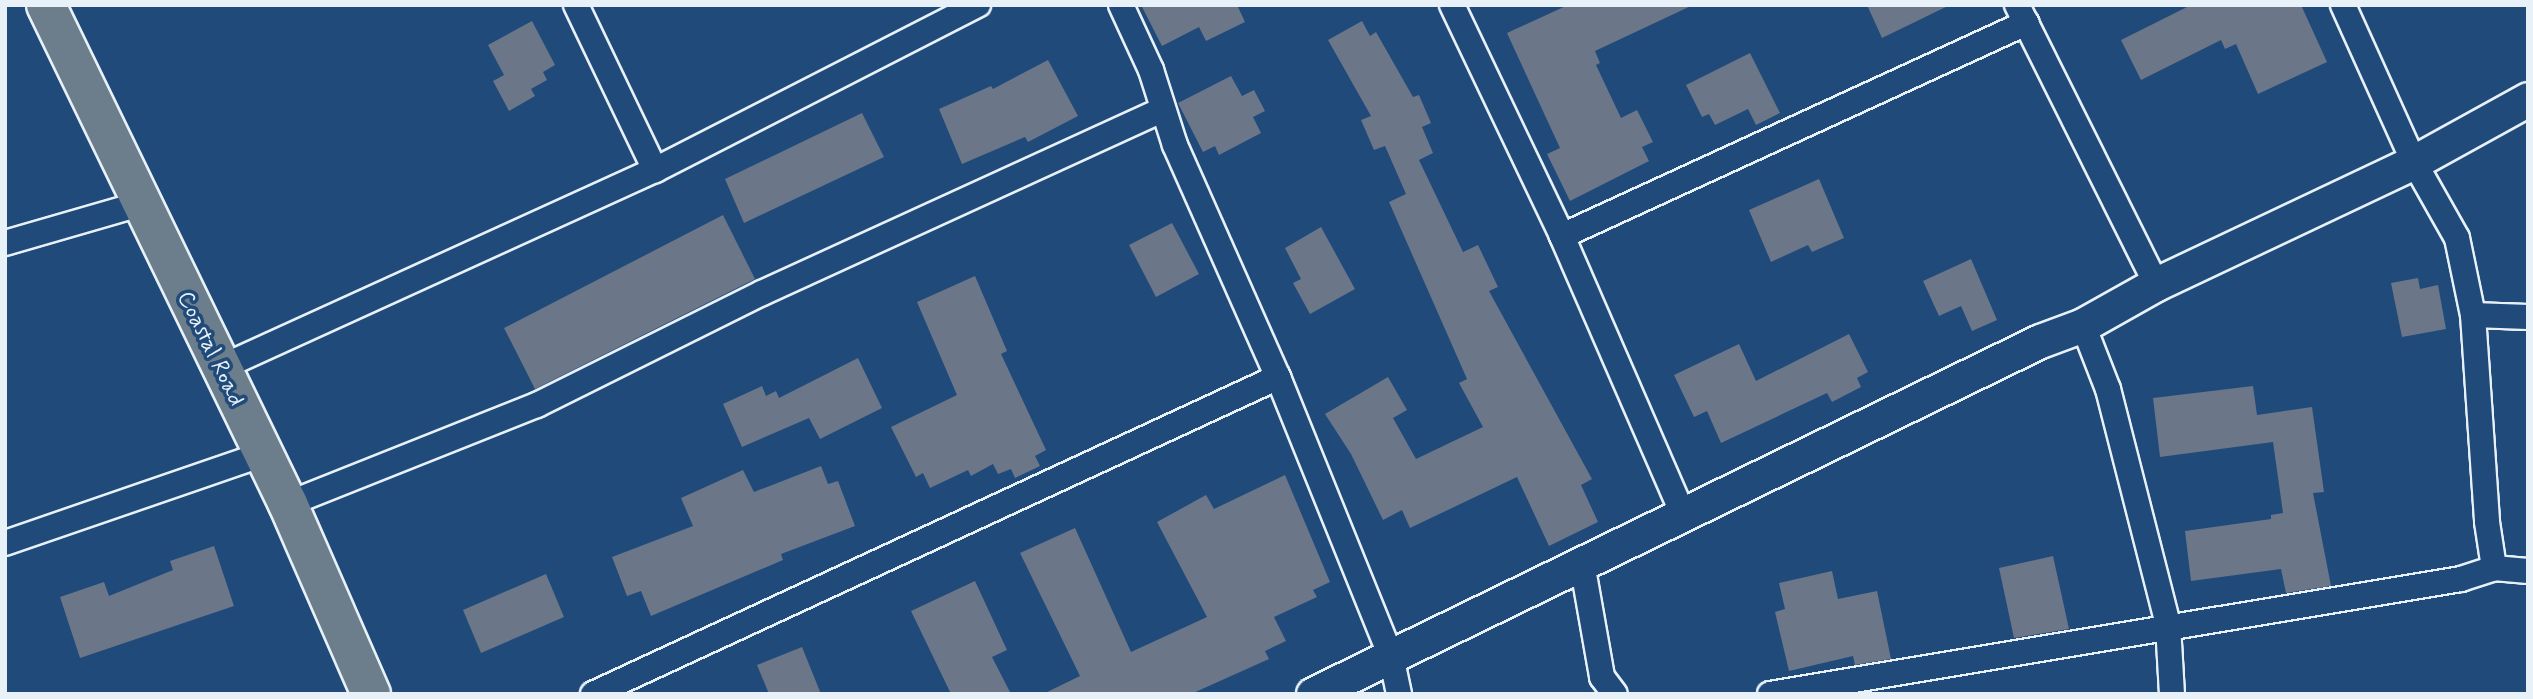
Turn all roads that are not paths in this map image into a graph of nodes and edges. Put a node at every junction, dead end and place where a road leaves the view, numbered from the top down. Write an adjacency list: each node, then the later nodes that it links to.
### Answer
1 (46, 5): 12 (main road, Coastal Road)
2 (576, 5): 11 (street)
3 (978, 5): 11 (street)
4 (1121, 5): 9 (street)
5 (1452, 5): 13 (street)
6 (2343, 5): 10 (street)
7 (2022, 14): 13 (street); 15 (street)
8 (2528, 99): 10 (street)
9 (1163, 110): 20 (street); 22 (street)
10 (2414, 162): 15 (street); 16 (street)
11 (655, 170): 19 (street)
12 (140, 204): 14 (street); 19 (main road, Coastal Road)
13 (1562, 236): 23 (street)
14 (5, 243)
15 (2156, 284): 18 (street)
16 (2473, 315): 17 (street); 26 (street)
17 (2528, 317)
18 (2083, 325): 23 (street); 28 (street)
19 (220, 368): 21 (main road, Coastal Road)
20 (1278, 377): 29 (street); 31 (street)
21 (261, 455): 22 (main road, Coastal Road); 24 (street)
22 (288, 504): 30 (main road, Coastal Road)
23 (1684, 516): 25 (street)
24 (5, 543)
25 (1582, 563): 29 (street); 34 (street)
26 (2494, 568): 27 (street); 28 (street)
27 (2528, 571)
28 (2168, 625): 35 (street); 36 (street)
29 (1391, 656): 32 (street); 33 (street)
30 (372, 694)
31 (593, 694)
32 (1312, 694)
33 (1399, 694)
34 (1615, 694)
35 (1770, 694)
36 (2172, 694)

